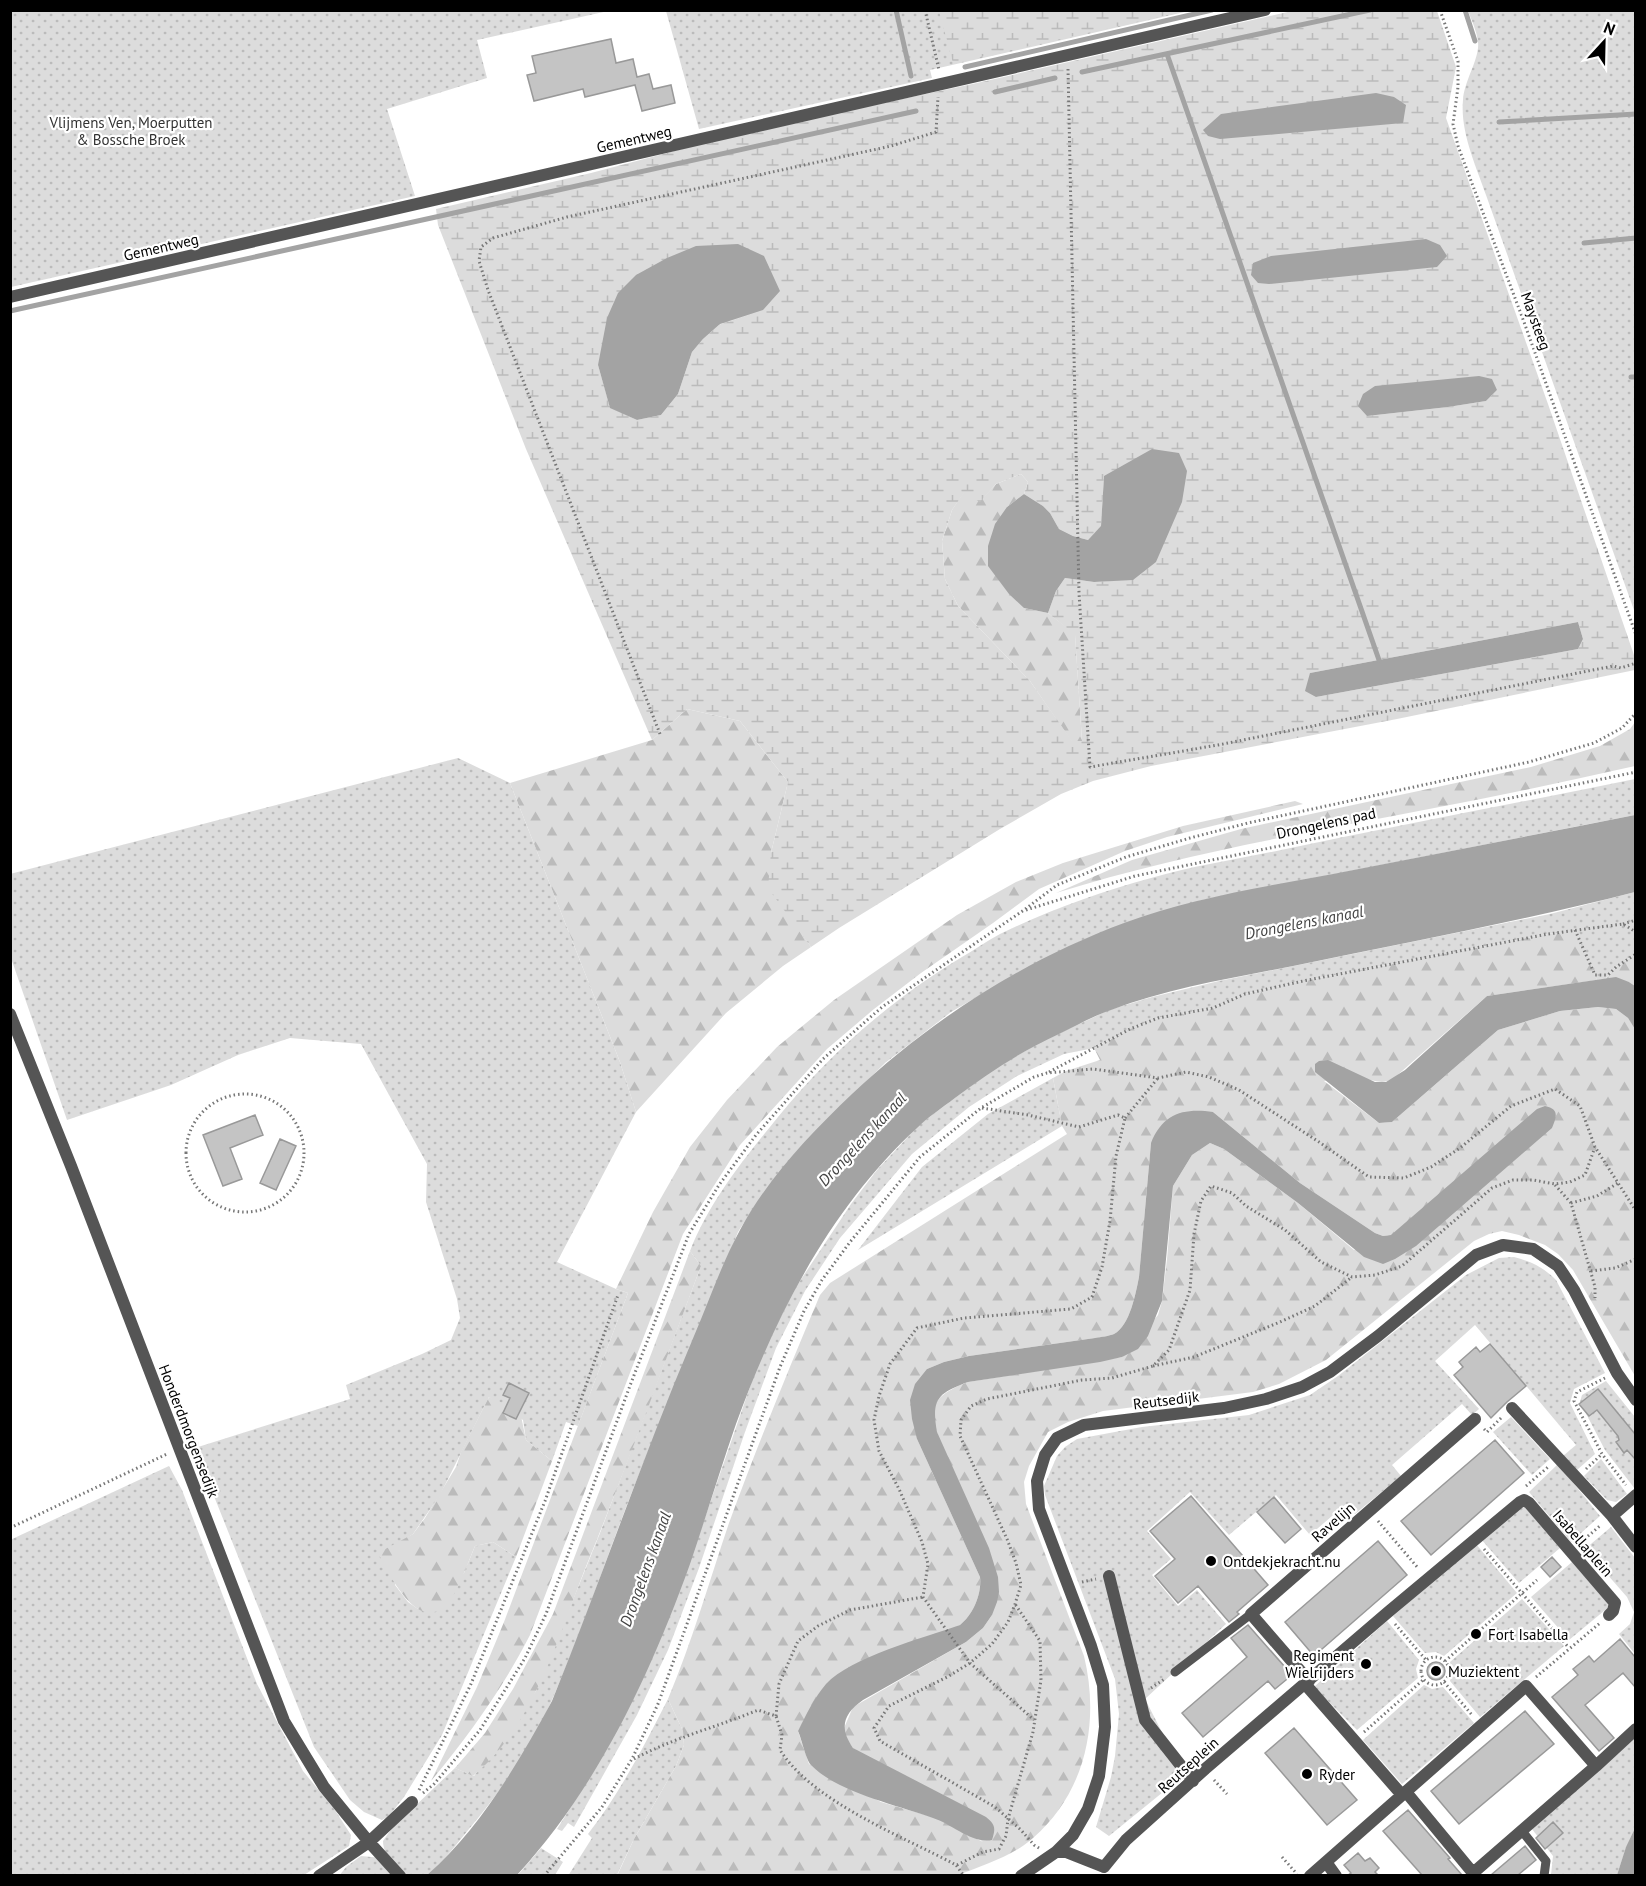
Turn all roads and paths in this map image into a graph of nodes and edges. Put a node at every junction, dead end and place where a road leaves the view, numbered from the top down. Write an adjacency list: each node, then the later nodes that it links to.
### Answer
1 (925, 10): 5 (path)
2 (1265, 10): 4 (street, Gementweg)
3 (1440, 10): 7 (path, Maysteeg)
4 (1067, 55): 5 (street, Gementweg); 8 (path)
5 (939, 85): 6 (street, Gementweg); 10 (path)
6 (10, 297)
7 (1635, 635)
8 (1635, 663)
9 (1635, 713): 12 (path)
10 (660, 734)
11 (1635, 772): 12 (path, Drongelens pad)
12 (1024, 910): 80 (path)
13 (1635, 920): 14 (path)
14 (1623, 924): 15 (path); 16 (path)
15 (1575, 930): 17 (path); 19 (path)
16 (1635, 932)
17 (1635, 954)
18 (10, 1014): 38 (street, Honderdmorgensedijk)
19 (1047, 1073): 20 (path); 21 (path)
20 (1158, 1078): 22 (path); 24 (path)
21 (981, 1108): 22 (path); 74 (path)
22 (1125, 1118): 55 (path)
23 (300, 1176): 23 (path)
24 (1618, 1183): 26 (path); 27 (path)
25 (1555, 1184): 26 (path)
26 (1571, 1203): 29 (path)
27 (1635, 1211)
28 (1635, 1259): 29 (path)
29 (1591, 1271): 32 (path)
30 (1352, 1277): 33 (path)
31 (618, 1295): 80 (path)
32 (1593, 1326): 35 (street, Reutsedijk); 53 (street, Reutsedijk)
33 (1153, 1366)
34 (1603, 1379): 39 (path)
35 (1635, 1400)
36 (1512, 1408): 37 (path); 40 (street)
37 (1475, 1419): 44 (street, Ravelijn)
38 (180, 1448): 46 (path); 83 (street, Honderdmorgensedijk)
39 (1602, 1454): 41 (path); 42 (path)
40 (1558, 1458): 41 (street); 43 (path)
41 (1576, 1478): 45 (street)
42 (1635, 1496): 45 (street)
43 (1524, 1500): 47 (street); 49 (street, Isabellaplein)
44 (1370, 1511): 51 (path); 58 (street, Ravelijn)
45 (1611, 1516): 48 (street); 49 (path)
46 (10, 1528)
47 (1475, 1538): 51 (street); 54 (path)
48 (1635, 1547)
49 (1570, 1551): 59 (street, Isabellaplein)
50 (1109, 1576): 53 (path); 68 (street)
51 (1427, 1579): 57 (street)
52 (1537, 1580): 54 (path)
53 (1067, 1585): 84 (street, Reutsedijk)
54 (1522, 1594): 60 (path); 62 (path)
55 (922, 1597): 69 (path); 70 (path)
56 (1015, 1604): 70 (path)
57 (1386, 1613): 61 (path); 65 (street)
58 (1251, 1614): 63 (lane); 65 (street)
59 (1609, 1615): 60 (path)
60 (1569, 1648): 67 (path)
61 (1426, 1660): 62 (path); 64 (path)
62 (1445, 1661): 66 (path)
63 (1175, 1672): 68 (path)
64 (1423, 1680): 66 (path); 73 (path)
65 (1307, 1682): 73 (street); 76 (street, Reutseplein)
66 (1444, 1682): 71 (path)
67 (1526, 1686): 71 (street); 75 (street)
68 (1137, 1697): 77 (street)
69 (776, 1716): 74 (path); 87 (path)
70 (1034, 1720): 81 (path)
71 (1481, 1725): 78 (street)
72 (1635, 1729): 75 (street)
73 (1354, 1741): 78 (street)
74 (632, 1760): 92 (path)
75 (1596, 1766): 82 (street)
76 (1205, 1770): 77 (street, Reutseplein); 79 (path)
77 (1193, 1781): 88 (street, Reutseplein)
78 (1404, 1793): 86 (street); 90 (street)
79 (1227, 1794)
80 (412, 1802): 83 (street)
81 (1008, 1819): 84 (path); 87 (path)
82 (1522, 1831): 90 (street); 98 (lane)
83 (369, 1842): 89 (street, Honderdmorgensedijk); 91 (street)
84 (1056, 1852): 88 (street); 94 (street, Reutsedijk)
85 (1282, 1857): 95 (path)
86 (1326, 1862): 96 (street); 97 (street)
87 (956, 1865): 93 (path)
88 (1106, 1871)
89 (397, 1872)
90 (1472, 1874)
91 (319, 1875)
92 (544, 1875)
93 (964, 1875)
94 (1021, 1875)
95 (1298, 1875)
96 (1310, 1875)
97 (1336, 1875)
98 (1544, 1875)

